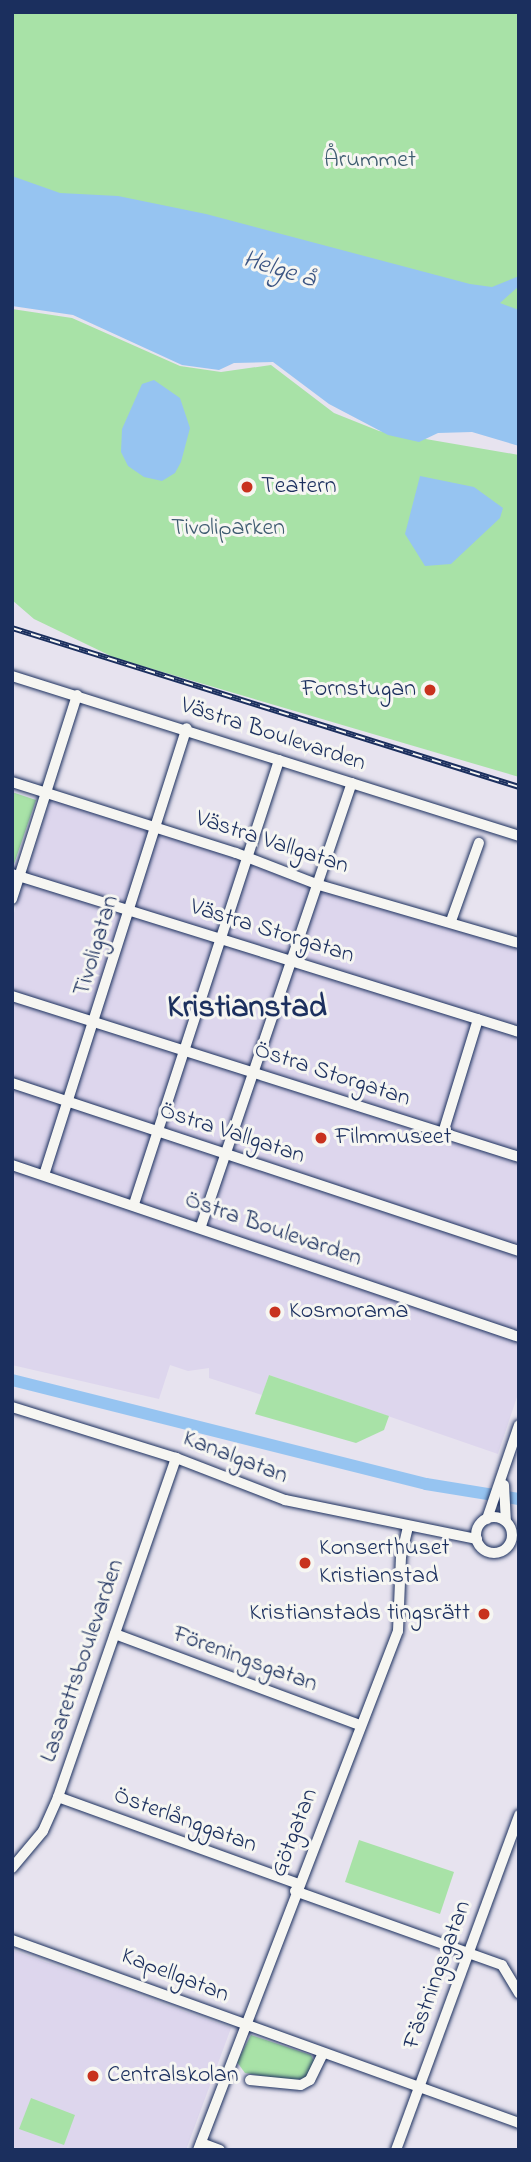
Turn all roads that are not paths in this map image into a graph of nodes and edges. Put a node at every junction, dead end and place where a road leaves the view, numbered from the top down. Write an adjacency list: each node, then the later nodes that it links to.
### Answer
1 (12, 676): 2 (street, Västra Boulevarden)
2 (76, 695): 3 (street, Västra Boulevarden); 7 (street)
3 (187, 728): 4 (street, Västra Boulevarden); 8 (street, Tivoligatan)
4 (279, 760): 6 (street, Västra Boulevarden); 11 (street)
5 (12, 782): 7 (street, Västra Vallgatan)
6 (352, 783): 9 (street, Västra Boulevarden); 13 (street)
7 (46, 792): 8 (street, Västra Vallgatan); 12 (street)
8 (156, 827): 11 (street, Västra Vallgatan); 15 (street, Tivoligatan)
9 (519, 836)
10 (479, 843): 16 (street)
11 (246, 861): 13 (street, Västra Vallgatan); 17 (street)
12 (16, 875): 14 (street); 15 (street, Västra Storgatan)
13 (319, 886): 16 (street, Västra Vallgatan); 19 (street)
14 (12, 899)
15 (130, 911): 17 (street, Västra Storgatan); 22 (street, Tivoligatan)
16 (451, 921): 18 (street, Västra Vallgatan)
17 (219, 936): 19 (street, Västra Storgatan); 24 (street)
18 (519, 943)
19 (294, 960): 21 (street, Västra Storgatan); 25 (street)
20 (12, 996): 22 (street, Östra Storgatan)
21 (478, 1019): 23 (street, Västra Storgatan); 29 (street)
22 (96, 1023): 24 (street, Östra Storgatan); 27 (street, Tivoligatan)
23 (519, 1032)
24 (184, 1050): 25 (street, Östra Storgatan); 28 (street)
25 (255, 1071): 29 (street, Östra Storgatan); 30 (street)
26 (12, 1083): 27 (street, Östra Vallgatan)
27 (68, 1102): 28 (street, Östra Vallgatan); 33 (street, Tivoligatan)
28 (158, 1131): 30 (street, Östra Vallgatan); 34 (street)
29 (443, 1133): 31 (street, Östra Storgatan)
30 (226, 1154): 35 (street); 36 (street, Östra Vallgatan)
31 (519, 1157)
32 (12, 1165): 33 (street, Östra Boulevarden)
33 (44, 1175): 34 (street, Östra Boulevarden)
34 (134, 1204): 35 (street, Östra Boulevarden)
35 (201, 1226): 37 (street, Östra Boulevarden)
36 (519, 1251)
37 (519, 1337)
38 (12, 1407): 40 (street, Kanalgatan)
39 (519, 1425): 41 (street)
40 (176, 1458): 44 (street, Kanalgatan); 49 (street, Lasarettsboulevarden)
41 (498, 1505): 42 (street); 43 (street)
42 (506, 1521): 43 (street); 46 (street)
43 (483, 1522): 45 (street, Kanalgatan); 47 (street)
44 (408, 1527): 45 (street, Kanalgatan); 50 (street, Götgatan)
45 (447, 1534): 47 (street, Kanalgatan)
46 (515, 1535): 48 (street)
47 (477, 1539): 48 (street)
48 (513, 1546)
49 (115, 1634): 50 (street, Föreningsgatan); 51 (street, Lasarettsboulevarden)
50 (360, 1725): 55 (street, Götgatan)
51 (58, 1797): 54 (street, Lasarettsboulevarden); 55 (street, Österlånggatan)
52 (519, 1815): 53 (street, Fästningsgatan)
53 (515, 1836): 57 (street, Fästningsgatan)
54 (12, 1868)
55 (296, 1887): 57 (street, Österlånggatan); 59 (street, Götgatan)
56 (12, 1940): 59 (street, Kapellgatan)
57 (468, 1951): 58 (street, Österlånggatan); 62 (street, Fästningsgatan)
58 (519, 1993)
59 (247, 2025): 60 (street, Kapellgatan); 64 (street, Götgatan)
60 (323, 2053): 61 (street); 62 (street, Kapellgatan)
61 (250, 2080)
62 (419, 2088): 63 (street, Kapellgatan); 66 (street, Fästningsgatan)
63 (519, 2123)
64 (199, 2146): 65 (street)
65 (220, 2150)
66 (396, 2150)

